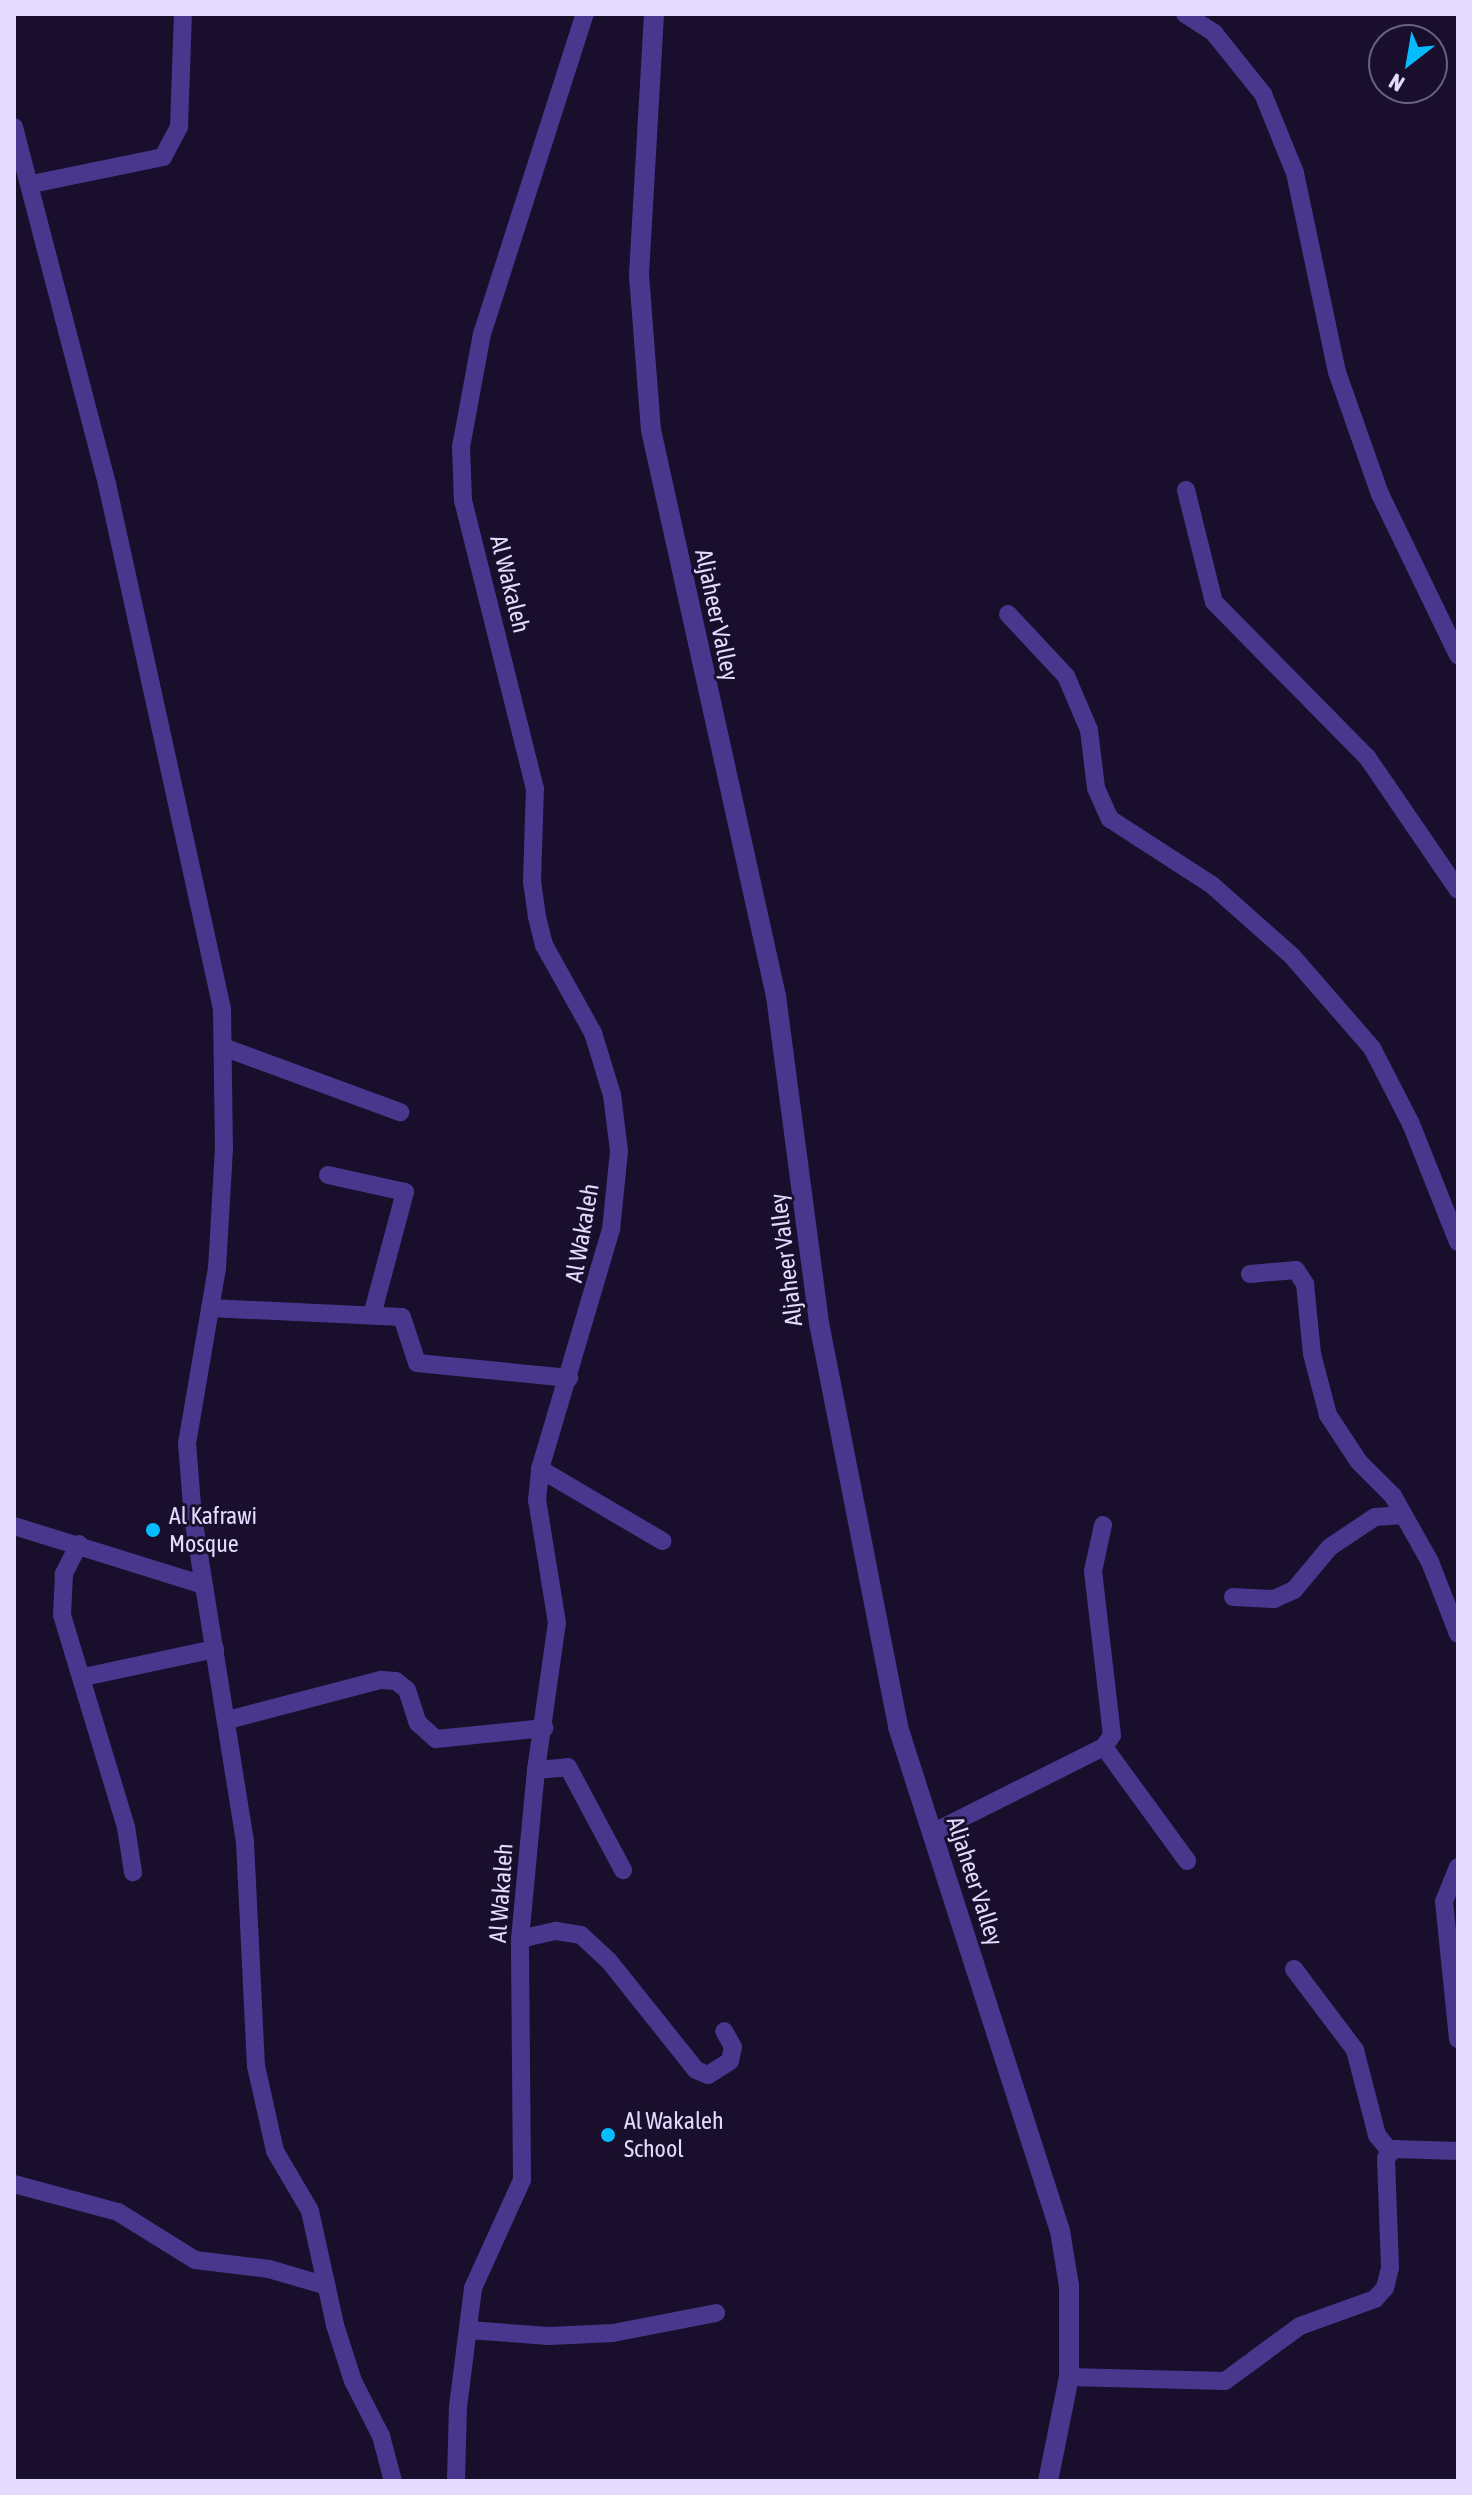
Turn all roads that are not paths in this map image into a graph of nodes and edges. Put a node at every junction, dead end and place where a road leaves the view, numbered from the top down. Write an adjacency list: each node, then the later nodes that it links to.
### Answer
1 (183, 14): 6 (street)
2 (585, 14): 18 (street, Al Wakaleh)
3 (654, 14): 34 (street, Aljaheer Valley)
4 (1185, 14): 9 (street)
5 (14, 127): 6 (street)
6 (32, 184): 11 (street)
7 (1186, 490): 10 (street)
8 (1008, 614): 14 (street)
9 (1458, 655)
10 (1458, 890)
11 (223, 1047): 12 (street); 16 (street)
12 (400, 1112)
13 (328, 1175): 17 (street)
14 (1458, 1242)
15 (1250, 1274): 20 (street)
16 (210, 1308): 17 (street); 25 (street)
17 (372, 1315): 18 (street)
18 (569, 1378): 19 (street, Al Wakaleh)
19 (540, 1469): 23 (street); 31 (street, Al Wakaleh)
20 (1403, 1515): 26 (street); 27 (street)
21 (1103, 1525): 32 (street)
22 (14, 1526): 24 (street)
23 (662, 1541)
24 (79, 1544): 25 (street); 29 (street)
25 (203, 1585): 28 (street)
26 (1233, 1597)
27 (1458, 1634)
28 (215, 1649): 29 (street); 30 (street)
29 (84, 1677): 38 (street)
30 (228, 1720): 31 (street); 46 (street)
31 (544, 1728): 33 (street, Al Wakaleh)
32 (1104, 1747): 34 (street); 35 (street)
33 (536, 1770): 37 (street); 39 (street, Al Wakaleh)
34 (932, 1833): 49 (street, Aljaheer Valley)
35 (1187, 1861)
36 (1458, 1867): 42 (street)
37 (623, 1870)
38 (133, 1872)
39 (520, 1939): 41 (street); 48 (street, Al Wakaleh)
40 (1294, 1969): 44 (street)
41 (724, 2031)
42 (1458, 2039)
43 (1458, 2151): 44 (street)
44 (1391, 2152): 49 (street)
45 (14, 2184): 46 (street)
46 (327, 2286): 50 (street)
47 (716, 2313): 48 (street)
48 (468, 2330): 51 (street, Al Wakaleh)
49 (1069, 2377): 52 (street, Aljaheer Valley)
50 (393, 2481)
51 (456, 2481)
52 (1048, 2481)

